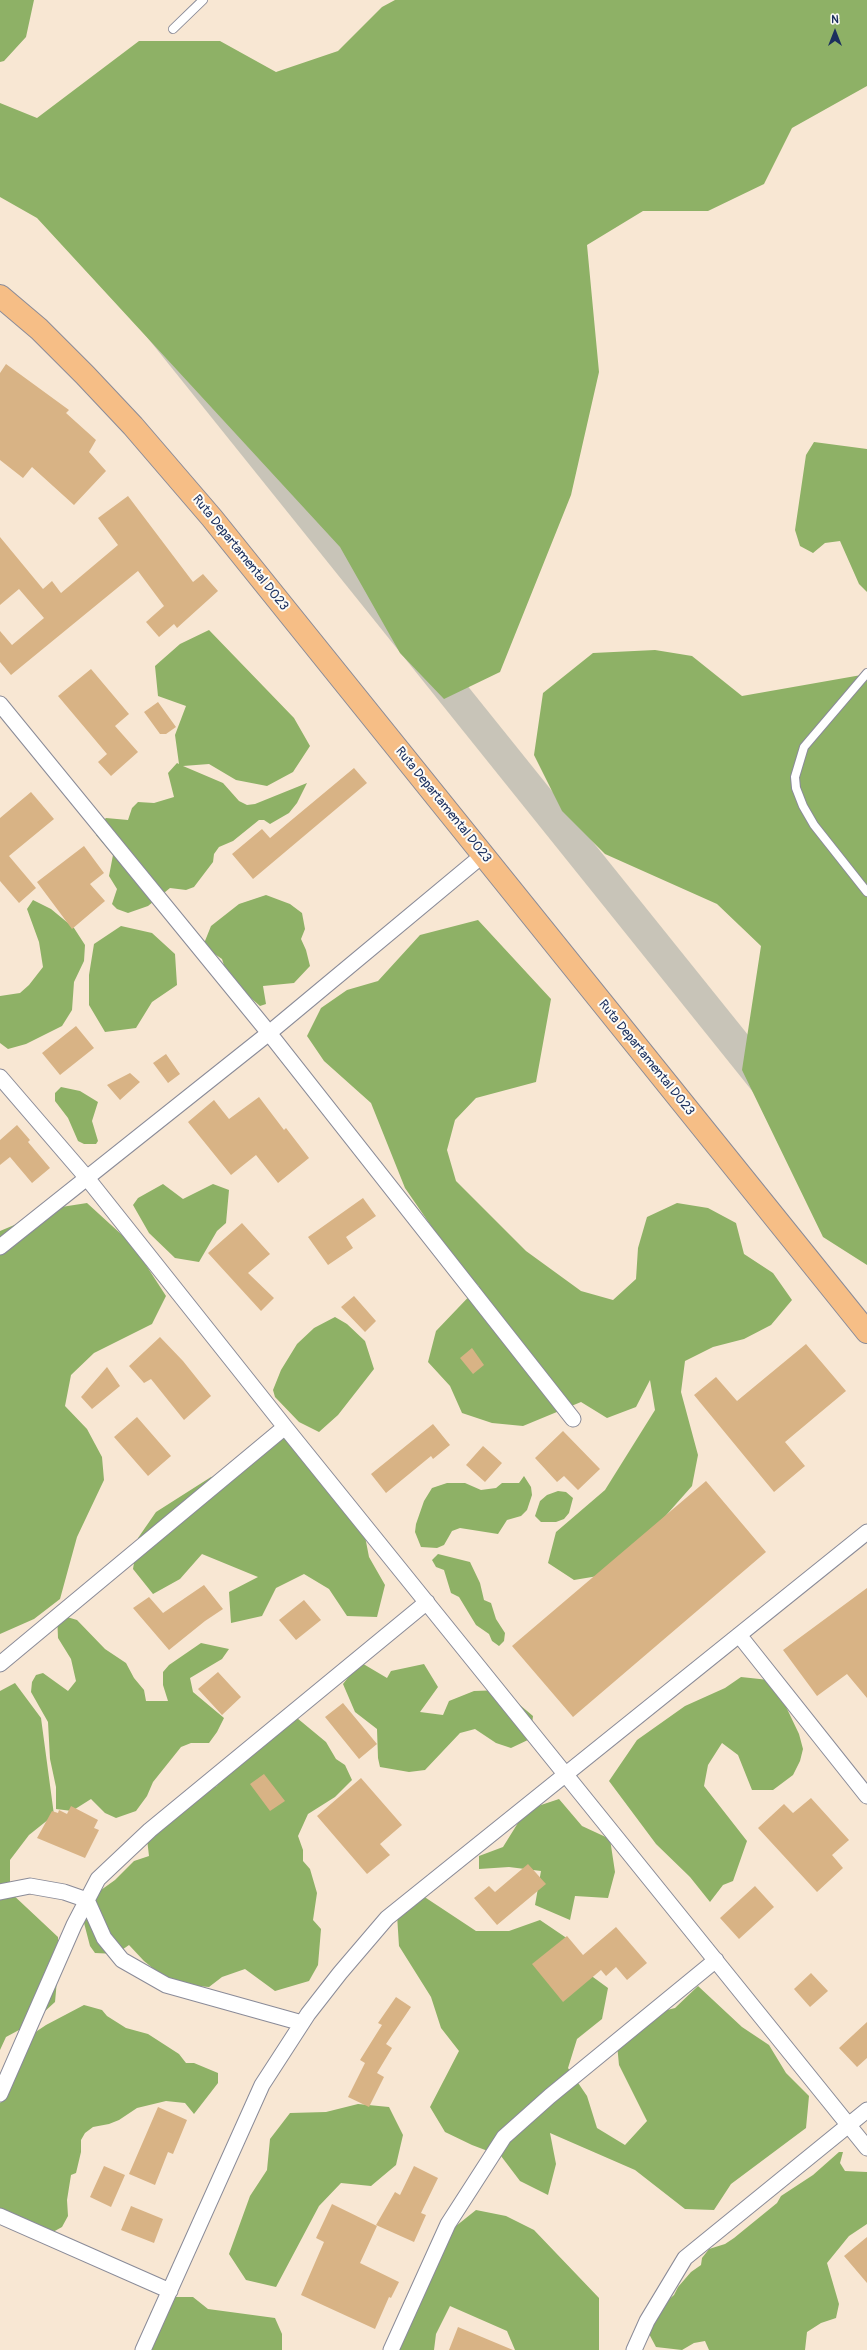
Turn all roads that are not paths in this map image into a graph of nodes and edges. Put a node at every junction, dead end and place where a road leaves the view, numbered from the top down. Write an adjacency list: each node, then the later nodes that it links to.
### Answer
1 (203, 0): 2 (lane)
2 (173, 29)
3 (0, 296): 6 (main road, Ruta Departamental D023)
4 (867, 673): 7 (lane)
5 (0, 704): 8 (street)
6 (483, 855): 8 (street); 12 (main road, Ruta Departamental D023)
7 (867, 892)
8 (269, 1033): 10 (street); 13 (street)
9 (0, 1077): 10 (street)
10 (87, 1178): 11 (street); 14 (street)
11 (0, 1247)
12 (867, 1332)
13 (573, 1419)
14 (285, 1427): 16 (street); 18 (street)
15 (867, 1532): 17 (street)
16 (427, 1602): 19 (street); 22 (street)
17 (739, 1635): 19 (street); 20 (street)
18 (0, 1664)
19 (565, 1774): 23 (street); 24 (street)
20 (867, 1796)
21 (0, 1892): 22 (street)
22 (87, 1900): 24 (street); 25 (street)
23 (716, 1960): 27 (street); 32 (street)
24 (302, 2023): 30 (street)
25 (0, 2094)
26 (867, 2110): 27 (street)
27 (848, 2125): 28 (street); 33 (street)
28 (867, 2148)
29 (0, 2216): 30 (street)
30 (170, 2291): 31 (street)
31 (143, 2350)
32 (391, 2350)
33 (634, 2350)

